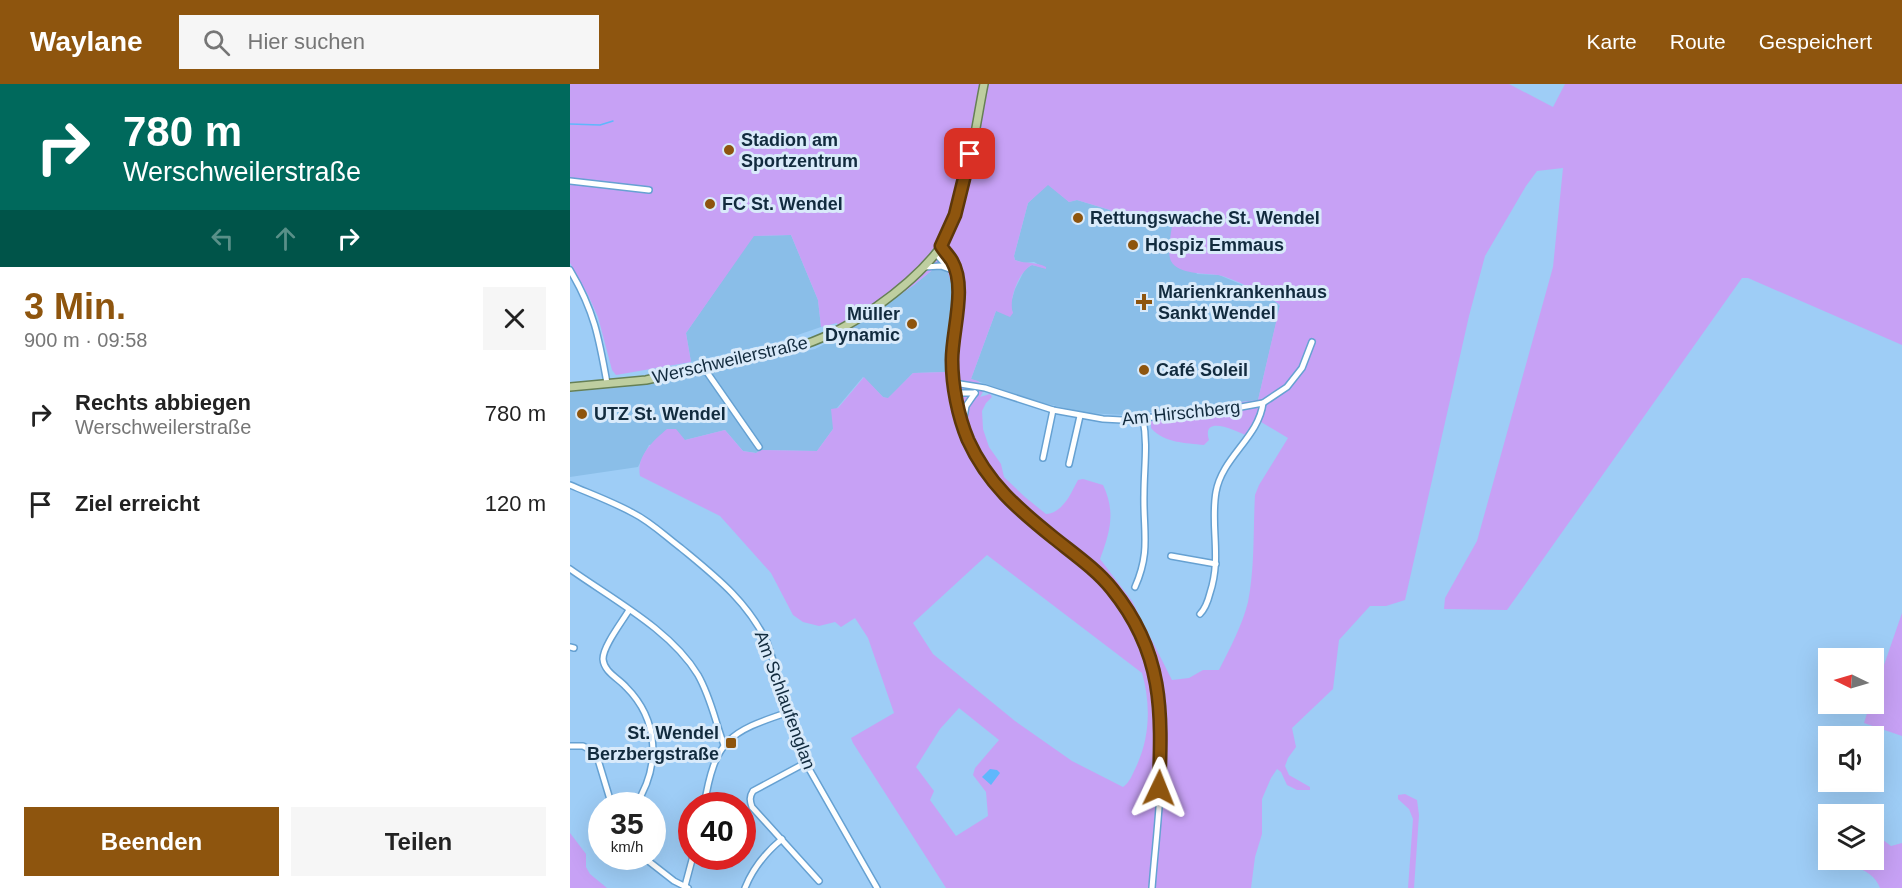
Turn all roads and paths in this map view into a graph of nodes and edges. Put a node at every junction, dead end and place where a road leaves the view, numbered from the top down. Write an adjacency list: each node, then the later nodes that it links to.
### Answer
1 (984, 84): 4 (main road, Werschweilerstraße)
2 (570, 181): 3 (street)
3 (649, 190)
4 (941, 246): 5 (main road, Werschweilerstraße); 9 (street)
5 (935, 253): 6 (main road, Werschweilerstraße); 7 (street)
6 (924, 267): 7 (street); 11 (main road, Werschweilerstraße)
7 (948, 268): 9 (street)
8 (570, 270): 12 (street)
9 (955, 271): 13 (street)
10 (1312, 342): 18 (street, Am Hirschberg)
11 (704, 368): 12 (main road, Werschweilerstraße); 23 (street)
12 (607, 383): 14 (main road, Werschweilerstraße)
13 (954, 383): 15 (street, Am Hirschberg); 16 (street)
14 (570, 387)
15 (985, 388): 17 (street); 19 (street, Am Hirschberg)
16 (956, 393): 17 (street); 22 (street)
17 (975, 393): 22 (street)
18 (1263, 403): 21 (street, Am Hirschberg); 28 (street)
19 (1053, 410): 20 (street, Am Hirschberg); 24 (street)
20 (1080, 416): 21 (street, Am Hirschberg); 25 (street)
21 (1143, 419): 30 (street)
22 (963, 424): 47 (street)
23 (759, 447)
24 (1043, 458)
25 (1069, 464)
26 (570, 485): 33 (street, Am Schlaufenglan)
27 (1171, 556): 28 (street)
28 (1216, 564): 32 (street)
29 (570, 569): 31 (street)
30 (1135, 587)
31 (629, 610): 34 (street); 38 (street)
32 (1200, 614)
33 (789, 712): 34 (street); 36 (street, Am Schlaufenglan)
34 (724, 745): 39 (street)
35 (570, 746): 37 (street)
36 (807, 762): 40 (street); 46 (street, Am Schlaufenglan)
37 (608, 792)
38 (642, 792)
39 (707, 792)
40 (782, 839): 43 (street); 45 (street)
41 (660, 870): 44 (street)
42 (690, 870): 44 (street)
43 (819, 881)
44 (686, 887)
45 (745, 888)
46 (877, 888)
47 (1152, 888)

